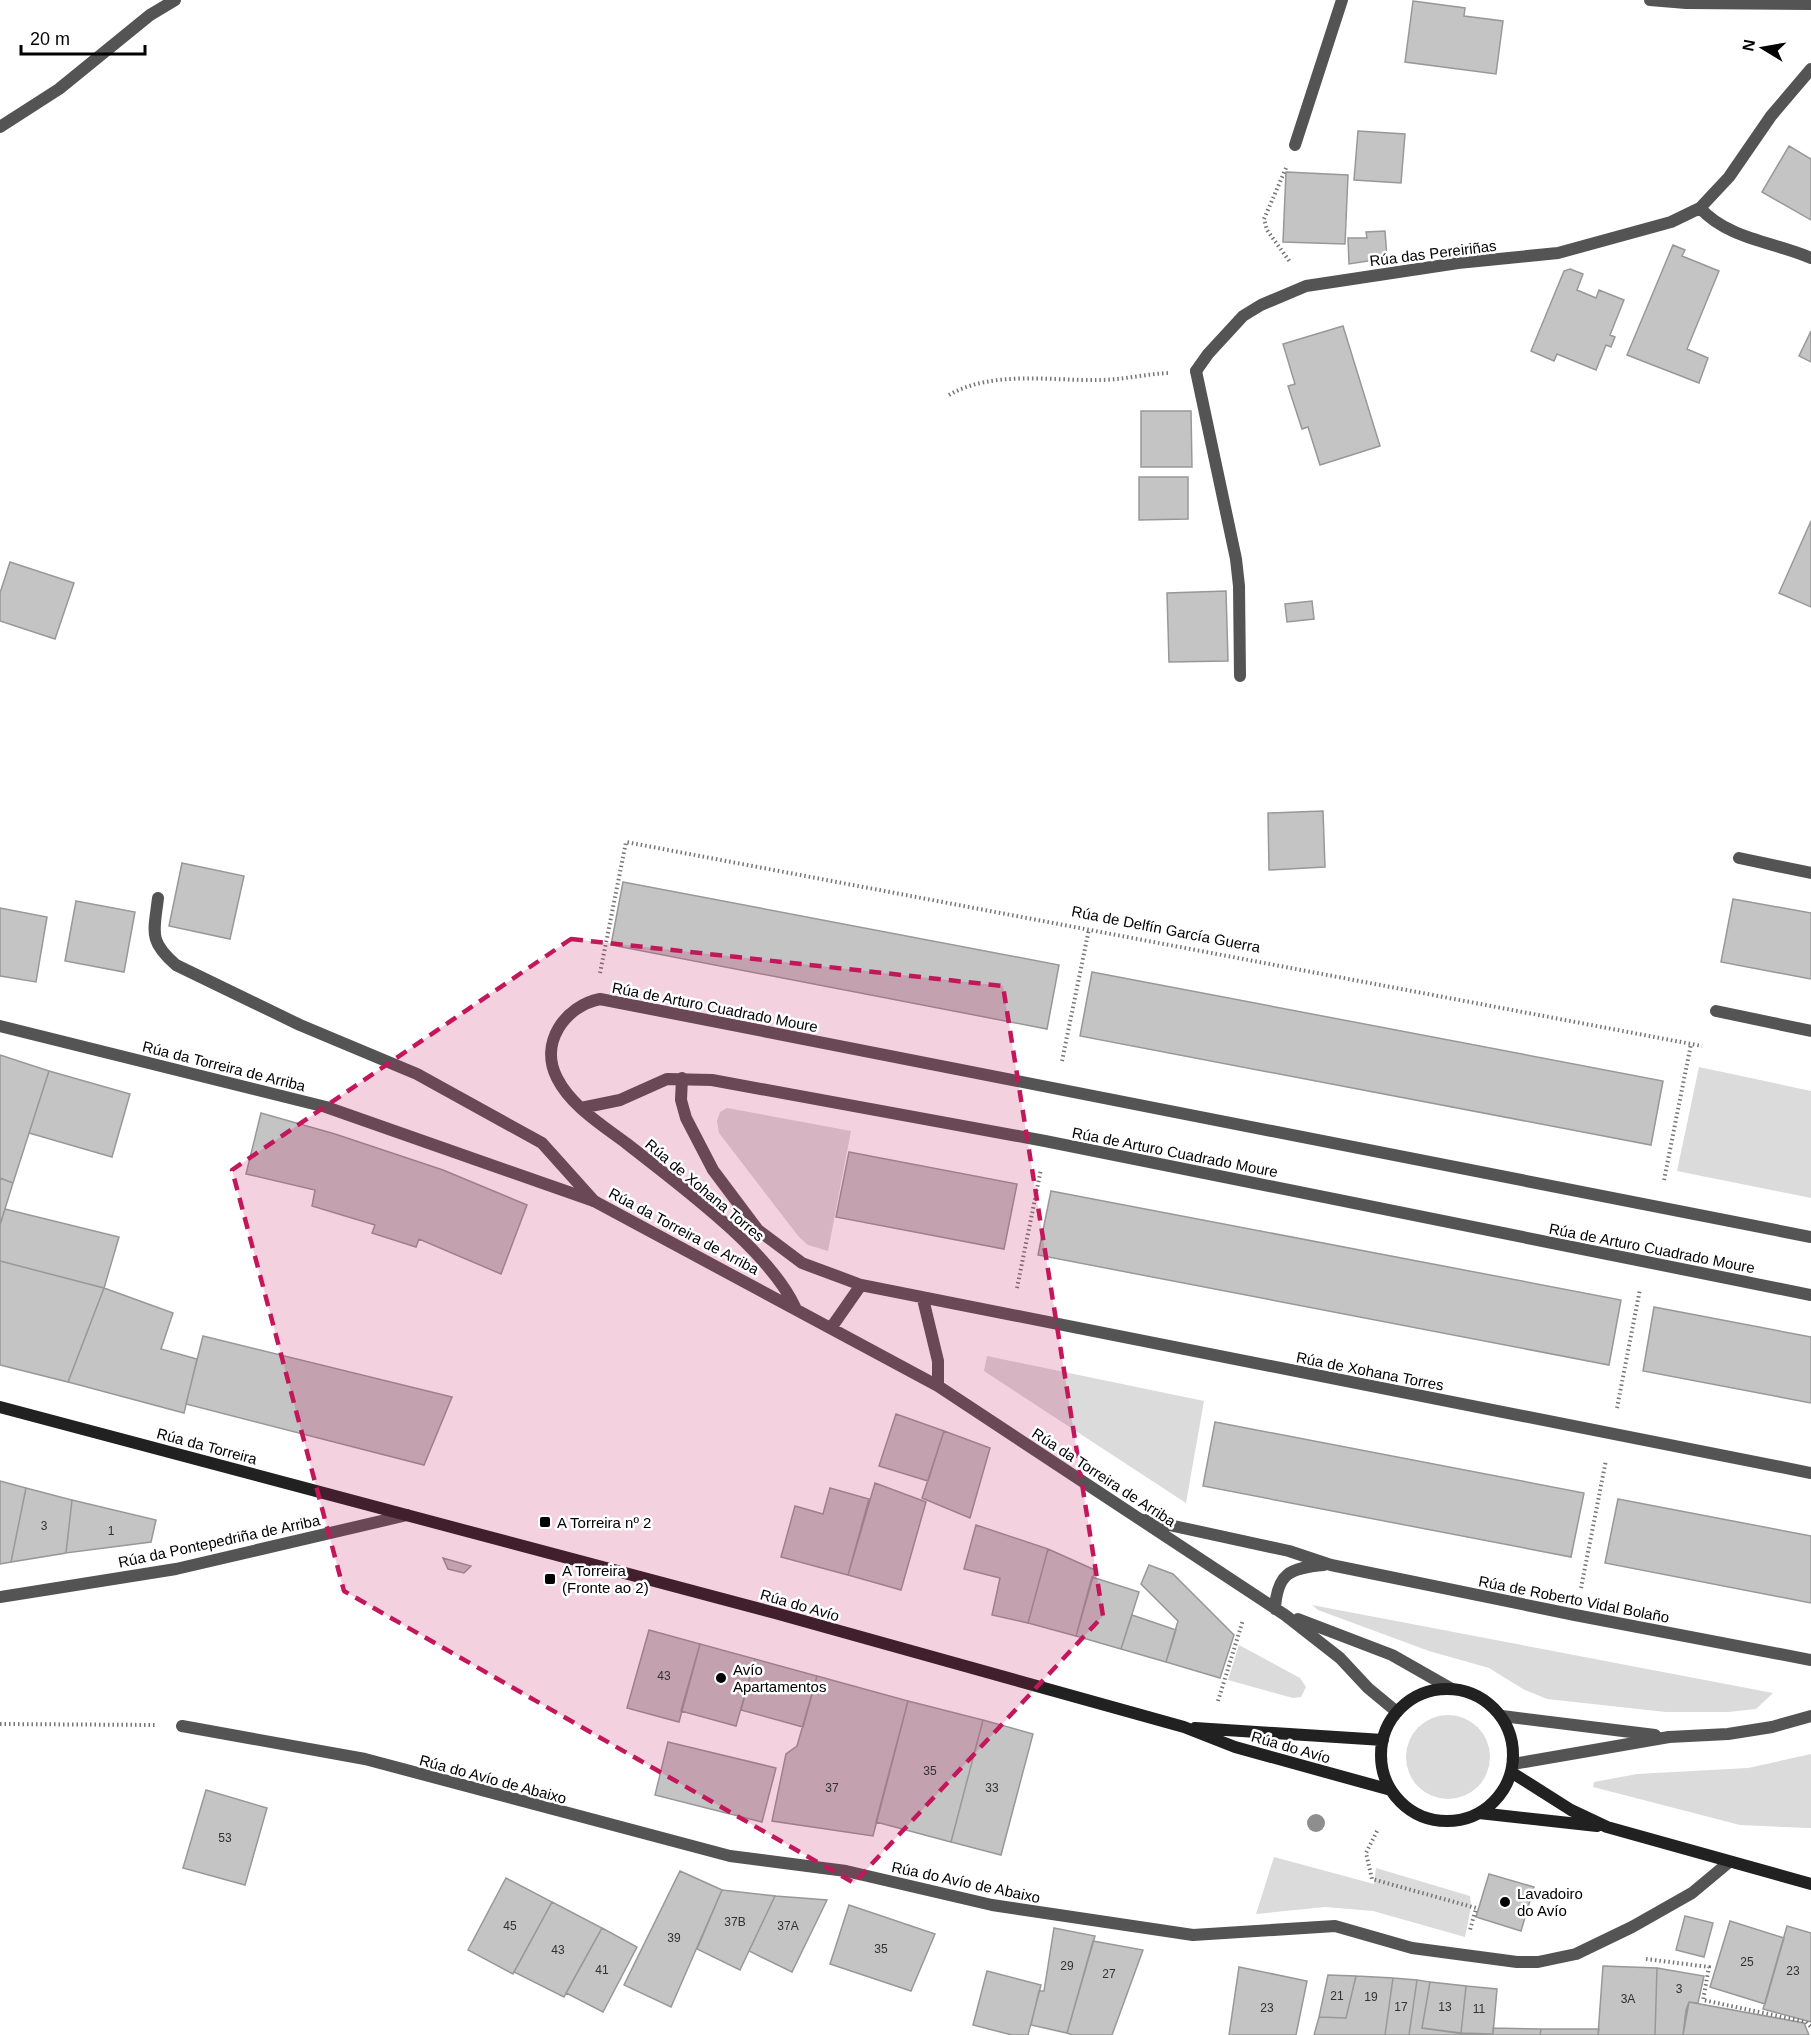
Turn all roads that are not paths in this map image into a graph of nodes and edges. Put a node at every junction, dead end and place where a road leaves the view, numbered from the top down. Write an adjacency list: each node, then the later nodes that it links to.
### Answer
1 (174, 0): 6 (street)
2 (1342, 0): 7 (street)
3 (1650, 0): 4 (street)
4 (1811, 4)
5 (1811, 69): 8 (street, Rúa das Pereiriñas)
6 (0, 127)
7 (1295, 145)
8 (1700, 208): 9 (street); 10 (street, Rúa das Pereiriñas)
9 (1811, 258)
10 (1240, 676)
11 (1740, 858): 12 (street)
12 (1811, 873)
13 (158, 898): 19 (street)
14 (1716, 1011): 16 (street)
15 (0, 1026): 19 (street, Rúa da Torreira de Arriba)
16 (1811, 1031)
17 (682, 1078): 18 (street, Rúa de Arturo Cuadrado Moure); 21 (street, Rúa de Xohana Torres); 22 (street, Rúa de Arturo Cuadrado Moure)
18 (581, 1108): 20 (street, Rúa de Arturo Cuadrado Moure); 24 (street, Rúa de Xohana Torres)
19 (594, 1201): 24 (street, Rúa da Torreira de Arriba)
20 (1811, 1237)
21 (861, 1286): 23 (street, Rúa de Xohana Torres); 25 (street)
22 (1811, 1295)
23 (923, 1299): 26 (street); 28 (street, Rúa de Xohana Torres)
24 (795, 1307): 25 (street, Rúa da Torreira de Arriba)
25 (831, 1328): 26 (street, Rúa da Torreira de Arriba)
26 (938, 1386): 30 (street, Rúa da Torreira de Arriba)
27 (0, 1407): 29 (main road, Rúa da Torreira)
28 (1811, 1473)
29 (407, 1515): 32 (street, Rúa da Pontepedriña de Arriba); 40 (main road, Rúa do Avío)
30 (1141, 1519): 31 (street, Rúa de Roberto Vidal Bolaño); 33 (street, Rúa da Torreira de Arriba)
31 (1331, 1565): 33 (street, Rúa de Roberto Vidal Bolaño); 34 (street, Rúa de Roberto Vidal Bolaño)
32 (0, 1597)
33 (1280, 1612): 35 (street, Rúa da Torreira de Arriba); 36 (street, Rúa da Torreira de Arriba)
34 (1811, 1660)
35 (1450, 1688): 36 (main road); 37 (main road)
36 (1396, 1712): 42 (main road)
37 (1502, 1716): 41 (street); 43 (main road)
38 (1811, 1716): 41 (street)
39 (182, 1726): 47 (street, Rúa do Avío de Abaixo)
40 (1184, 1727): 42 (main road, Rúa do Avío); 44 (main road, Rúa do Avío)
41 (1668, 1737): 43 (street)
42 (1383, 1740): 44 (main road)
43 (1512, 1768): 45 (main road); 46 (main road)
44 (1391, 1790): 45 (main road)
45 (1479, 1813): 46 (main road)
46 (1607, 1827): 47 (main road)
47 (1728, 1863): 48 (main road)
48 (1811, 1884)

